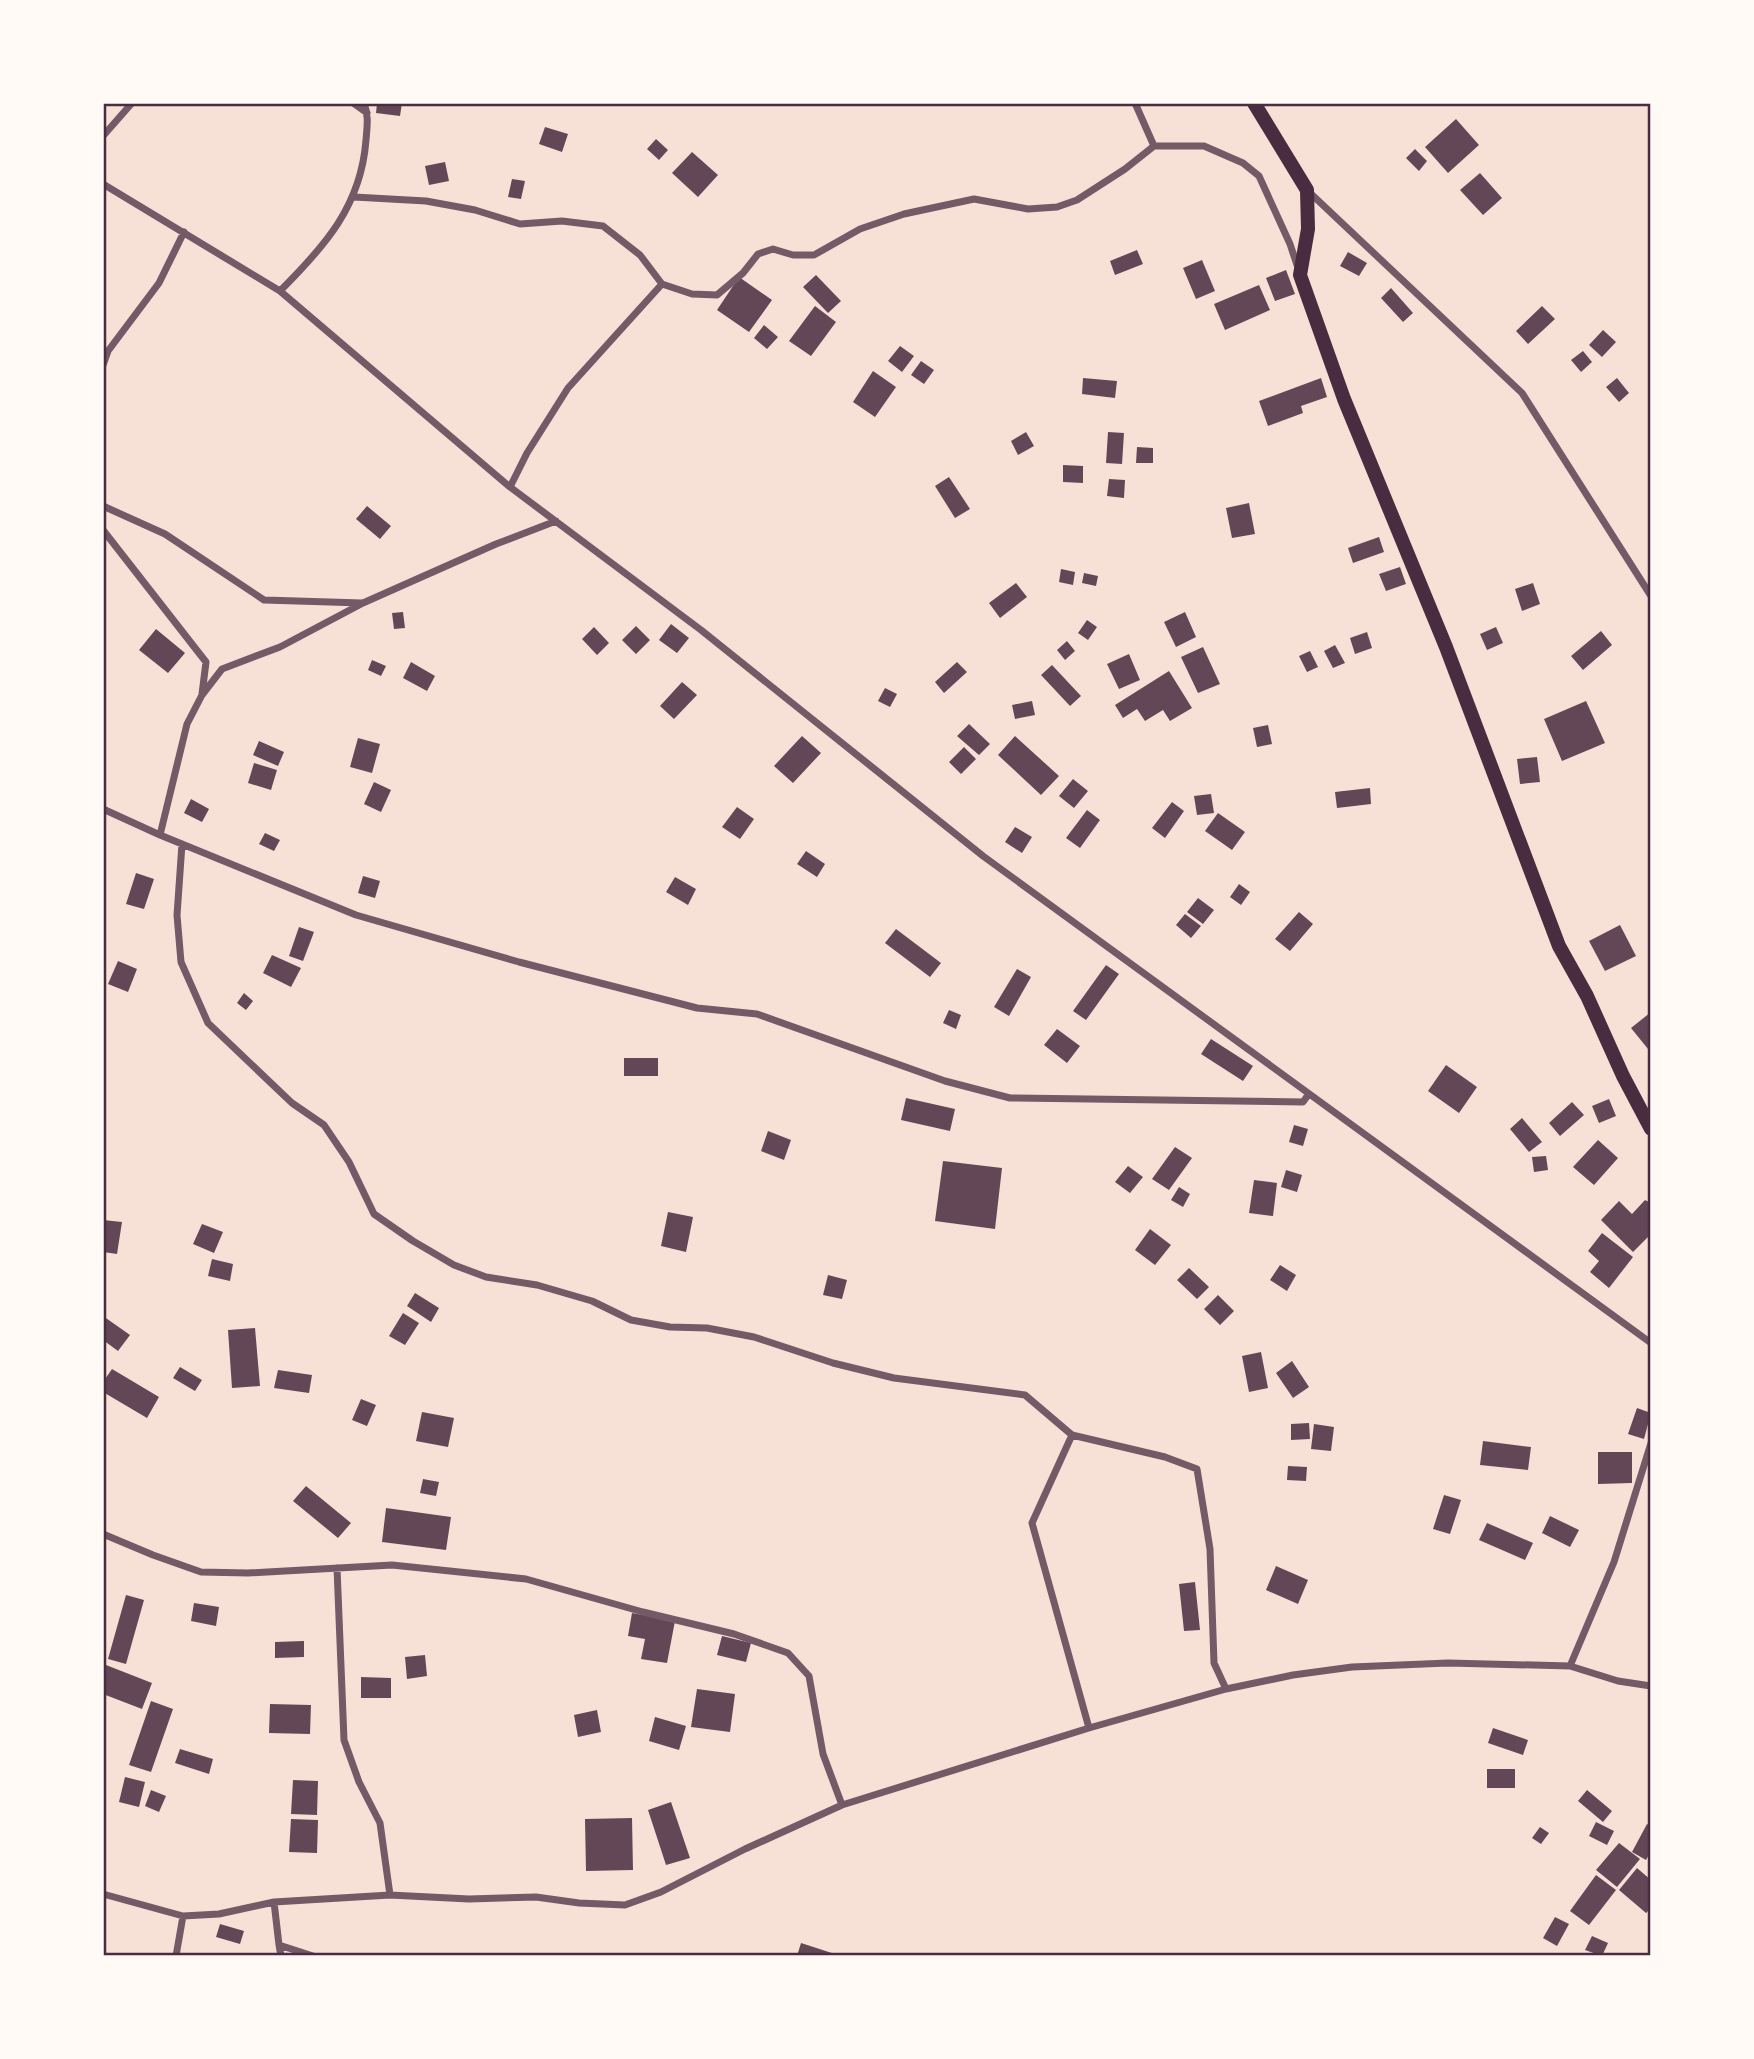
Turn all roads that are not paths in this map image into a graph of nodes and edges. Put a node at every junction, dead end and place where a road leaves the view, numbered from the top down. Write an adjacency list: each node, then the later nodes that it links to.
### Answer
1 (132, 103): 7 (street)
2 (353, 103): 6 (street)
3 (364, 103): 6 (street)
4 (1135, 103): 8 (street)
5 (1254, 103): 10 (main road)
6 (368, 114): 11 (street)
7 (103, 136)
8 (1154, 146): 13 (street); 14 (street)
9 (103, 184): 12 (street)
10 (1307, 190): 13 (main road); 21 (street)
11 (354, 197): 14 (street); 15 (street)
12 (184, 232): 15 (street); 16 (street)
13 (1300, 275): 28 (main road)
14 (662, 284): 17 (street)
15 (280, 291): 17 (street)
16 (103, 365)
17 (510, 487): 19 (street)
18 (103, 506): 22 (street)
19 (556, 521): 22 (street); 27 (street)
20 (103, 530): 23 (street)
21 (1651, 596)
22 (363, 603): 23 (street)
23 (202, 695): 25 (street)
24 (103, 809): 25 (street)
25 (160, 835): 26 (street)
26 (181, 844): 27 (street); 30 (street)
27 (1308, 1095): 29 (street)
28 (1651, 1129)
29 (1651, 1343)
30 (1073, 1435): 36 (street); 37 (street)
31 (1651, 1443): 34 (street)
32 (103, 1534): 33 (street)
33 (337, 1568): 38 (street); 40 (street)
34 (1570, 1666): 35 (street); 36 (street)
35 (1651, 1686)
36 (1226, 1689): 37 (street)
37 (1088, 1728): 38 (street)
38 (842, 1805): 40 (street)
39 (103, 1894): 42 (street)
40 (390, 1895): 41 (street)
41 (274, 1902): 42 (street); 43 (street)
42 (183, 1916): 44 (street)
43 (279, 1945): 45 (street); 46 (street)
44 (176, 1956)
45 (281, 1956)
46 (313, 1956)

